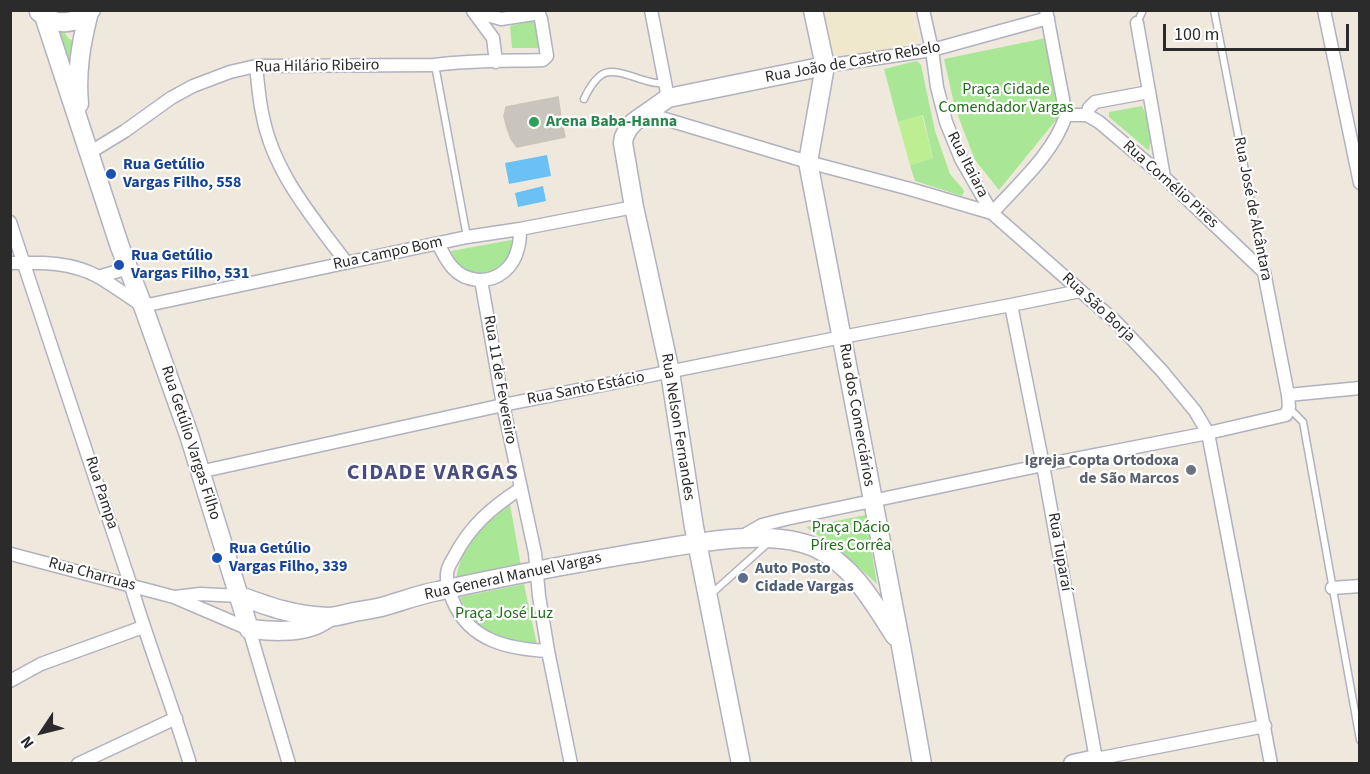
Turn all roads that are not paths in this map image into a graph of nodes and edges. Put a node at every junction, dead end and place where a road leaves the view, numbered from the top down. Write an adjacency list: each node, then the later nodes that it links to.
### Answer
1 (651, 10): 19 (street)
2 (813, 10): 16 (street)
3 (923, 10): 12 (street, Rua Itaiara)
4 (1143, 10): 11 (lane)
5 (1214, 10): 37 (lane, Rua José de Alcântara)
6 (1324, 10): 26 (street)
7 (90, 11): 9 (street); 22 (street, Rua Getúlio Vargas Filho)
8 (473, 11): 13 (street); 13 (street, Rua Hilário Ribeiro)
9 (40, 12): 22 (street, Rua Getúlio Vargas Filho)
10 (1047, 14): 12 (street, Rua João de Castro Rebelo); 20 (street)
11 (1137, 23): 17 (street)
12 (932, 50): 16 (street, Rua João de Castro Rebelo); 28 (street, Rua Itaiara)
13 (496, 62): 14 (street, Rua Hilário Ribeiro)
14 (434, 65): 15 (street, Rua Hilário Ribeiro); 31 (lane)
15 (256, 66): 23 (street, Rua Hilário Ribeiro); 33 (street)
16 (825, 66): 19 (street, Rua João de Castro Rebelo); 24 (street, Rua dos Comerciários)
17 (1149, 92): 21 (street); 25 (street)
18 (584, 99): 19 (lane)
19 (659, 100): 24 (street, Rua São Borja); 27 (street, Rua Nelson Fernandes)
20 (1066, 115): 21 (street); 28 (street)
21 (1087, 115): 25 (street, Rua Cornélio Pires)
22 (81, 126): 23 (street, Rua Getúlio Vargas Filho)
23 (89, 153): 36 (street, Rua Getúlio Vargas Filho)
24 (807, 162): 28 (street, Rua São Borja); 43 (street, Rua dos Comerciários)
25 (1164, 177): 37 (street, Rua Cornélio Pires)
26 (1359, 183)
27 (634, 207): 29 (street, Rua Campo Bom); 44 (street, Rua Nelson Fernandes)
28 (992, 213): 40 (street, Rua São Borja)
29 (520, 229): 31 (street, Rua Campo Bom); 39 (street)
30 (12, 230): 35 (street, Rua Pampa)
31 (467, 237): 32 (street, Rua Campo Bom)
32 (438, 244): 33 (street, Rua Campo Bom); 39 (street)
33 (346, 262): 42 (street, Rua Campo Bom)
34 (10, 263): 35 (street)
35 (25, 263): 38 (street); 58 (street, Rua Pampa)
36 (128, 267): 38 (street); 42 (street, Rua Getúlio Vargas Filho)
37 (1264, 272): 47 (street, Rua José de Alcântara)
38 (98, 277): 42 (street)
39 (481, 280): 46 (street, Rua 11 de Fevereiro)
40 (1080, 291): 41 (street, Rua Santo Estácio); 48 (street, Rua São Borja)
41 (1011, 305): 43 (street, Rua Santo Estácio); 49 (street, Rua Tuparaí)
42 (143, 306): 50 (street, Rua Getúlio Vargas Filho)
43 (842, 337): 44 (street, Rua Santo Estácio); 52 (street, Rua dos Comerciários)
44 (670, 372): 46 (street, Rua Santo Estácio); 55 (street, Rua Nelson Fernandes)
45 (1359, 388): 47 (street)
46 (502, 405): 50 (street, Rua Santo Estácio); 51 (street, Rua 11 de Fevereiro)
47 (1287, 406): 48 (street); 60 (lane, Rua José de Alcântara)
48 (1208, 434): 49 (street); 73 (street, Rua São Borja)
49 (1043, 465): 52 (street); 75 (street, Rua Tuparaí)
50 (199, 472): 62 (street, Rua Getúlio Vargas Filho)
51 (520, 489): 57 (street, Rua 11 de Fevereiro); 61 (street)
52 (872, 501): 53 (street); 69 (street, Rua dos Comerciários)
53 (740, 538): 54 (street); 55 (street)
54 (771, 539): 64 (lane); 69 (street)
55 (697, 543): 57 (street, Rua General Manuel Vargas); 64 (street, Rua Nelson Fernandes)
56 (11, 554): 58 (street, Rua Charruas)
57 (537, 571): 61 (street, Rua General Manuel Vargas); 70 (street, Rua 11 de Fevereiro)
58 (132, 586): 63 (street, Rua Charruas); 67 (street, Rua Pampa)
59 (1359, 586): 60 (street)
60 (1332, 588): 74 (lane, Rua José de Alcântara)
61 (448, 589): 66 (street, Rua General Manuel Vargas); 70 (street)
62 (240, 596): 63 (street, Rua Charruas); 65 (street, Rua General Manuel Vargas); 68 (street, Rua Getúlio Vargas Filho)
63 (174, 597): 68 (street, Rua Charruas)
64 (708, 597): 80 (street, Rua Nelson Fernandes)
65 (264, 604): 66 (street, Rua General Manuel Vargas); 68 (street)
66 (330, 617): 68 (street, Rua General Manuel Vargas)
67 (143, 627): 71 (street); 72 (street, Rua Pampa)
68 (258, 630): 76 (street, Rua Getúlio Vargas Filho)
69 (901, 645): 81 (street, Rua dos Comerciários)
70 (548, 651): 79 (street, Rua 11 de Fevereiro)
71 (10, 681)
72 (176, 718): 77 (street); 78 (street, Rua Pampa)
73 (1265, 726): 75 (street); 83 (street, Rua São Borja)
74 (1359, 740)
75 (1096, 761): 82 (street)
76 (289, 763)
77 (78, 764)
78 (190, 764)
79 (571, 764)
80 (741, 764)
81 (922, 764)
82 (1073, 764)
83 (1271, 764)

